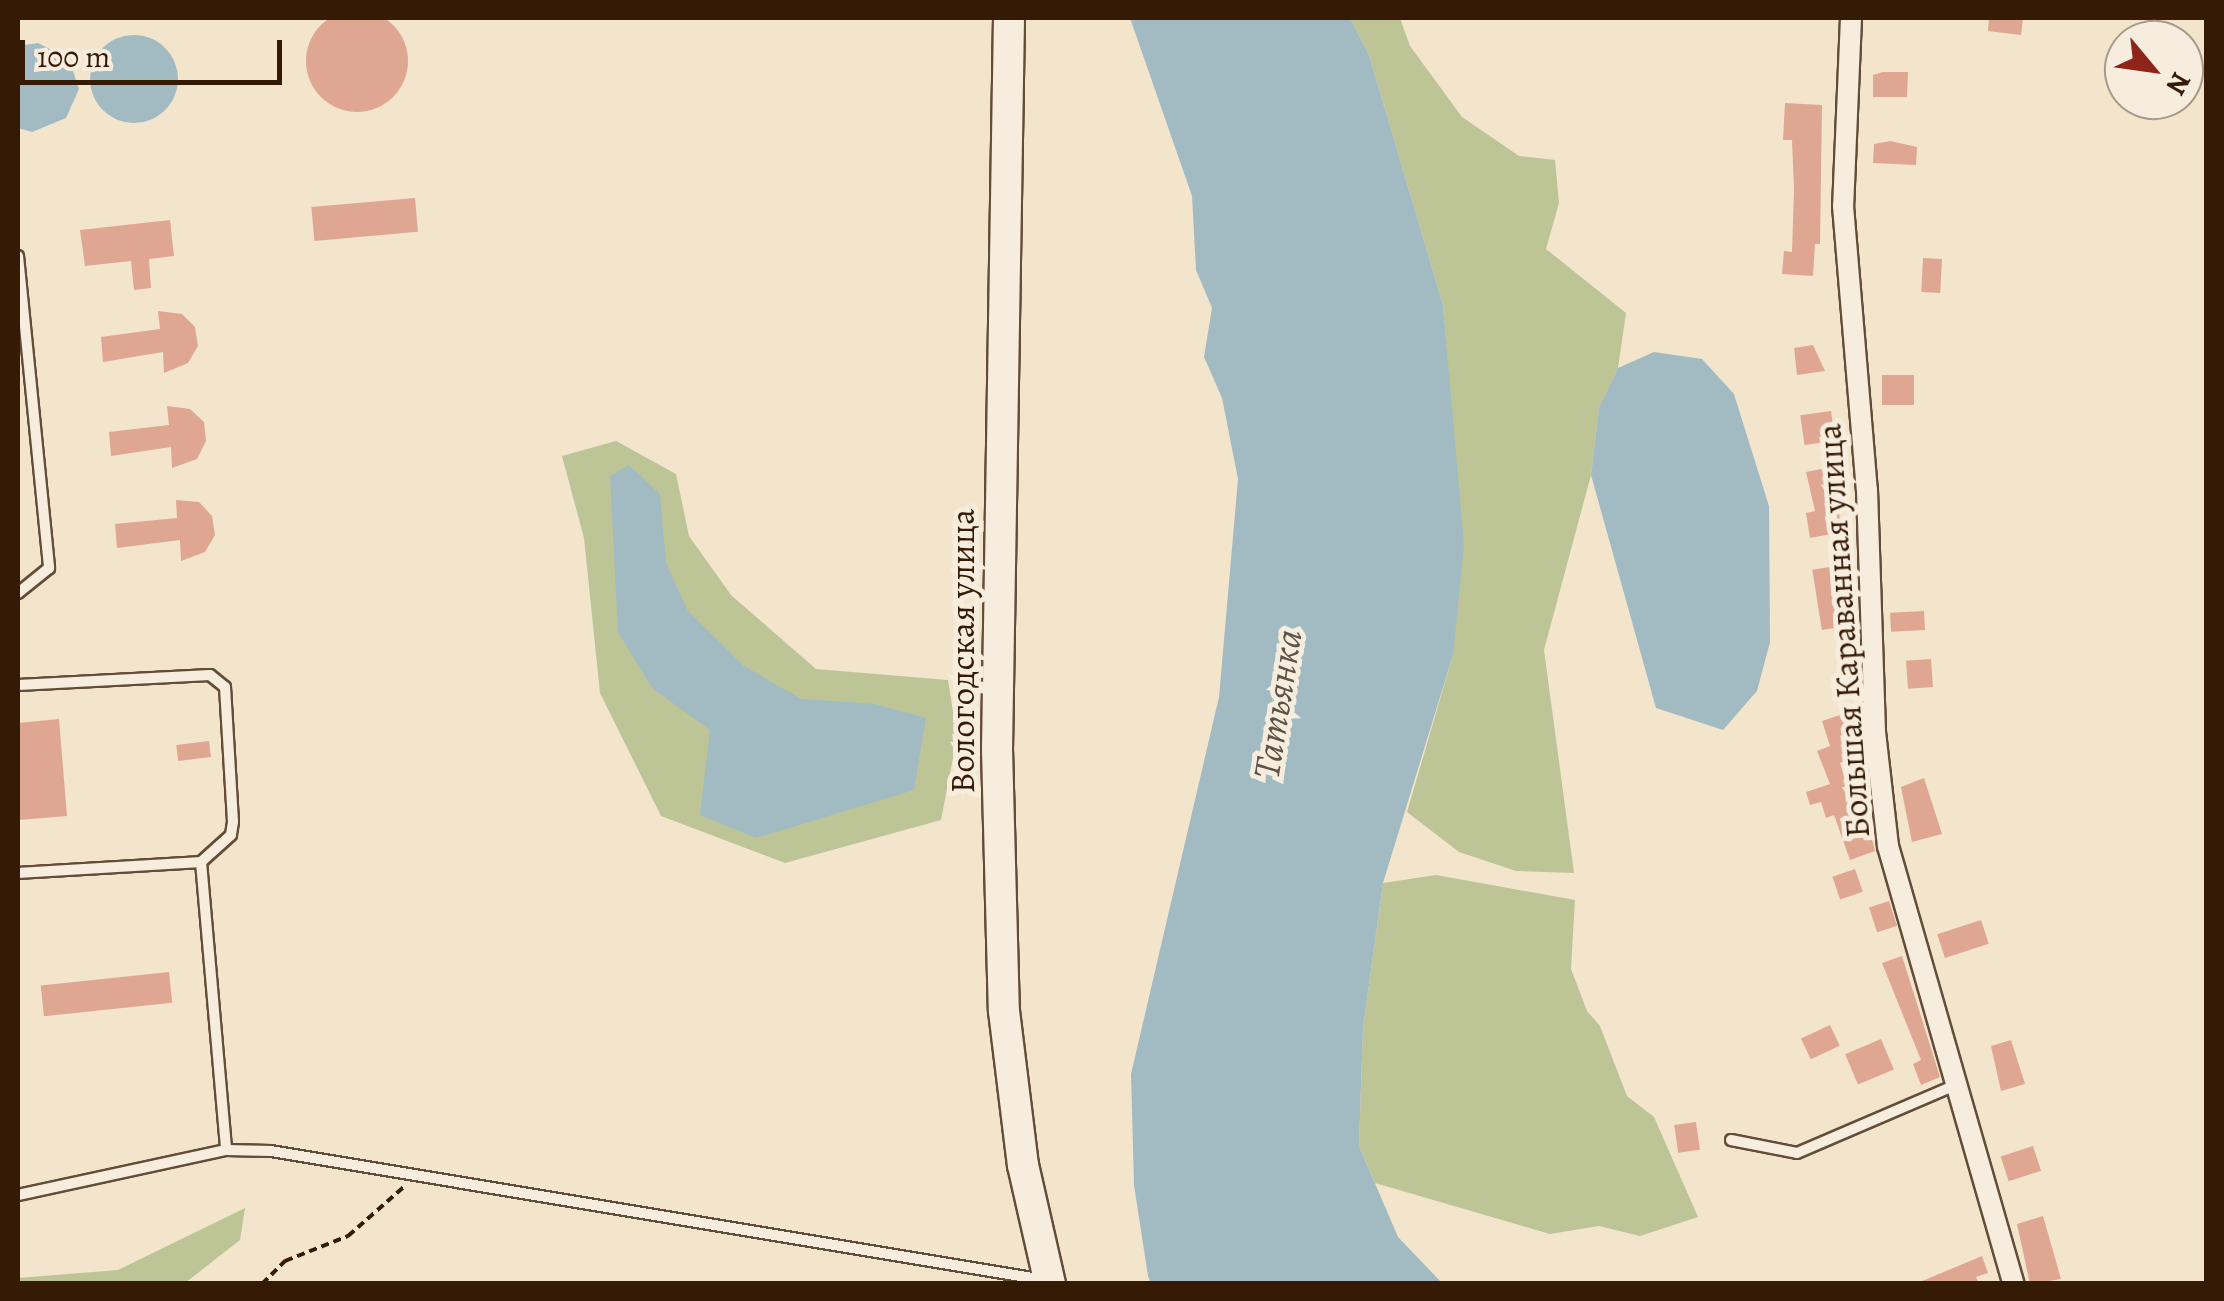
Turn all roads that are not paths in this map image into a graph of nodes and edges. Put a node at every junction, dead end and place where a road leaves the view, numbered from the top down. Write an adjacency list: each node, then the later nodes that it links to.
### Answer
1 (1008, 18): 12 (main road, Вологодская улица)
2 (1850, 18): 8 (street, Большая Караванная улица)
3 (18, 256): 4 (lane)
4 (18, 593)
5 (18, 685): 6 (lane)
6 (201, 862): 7 (lane); 10 (lane)
7 (18, 873)
8 (1961, 1083): 9 (lane); 13 (street, Большая Караванная улица)
9 (1731, 1140)
10 (226, 1150): 11 (lane); 12 (lane)
11 (18, 1194)
12 (1050, 1282)
13 (2014, 1284)

